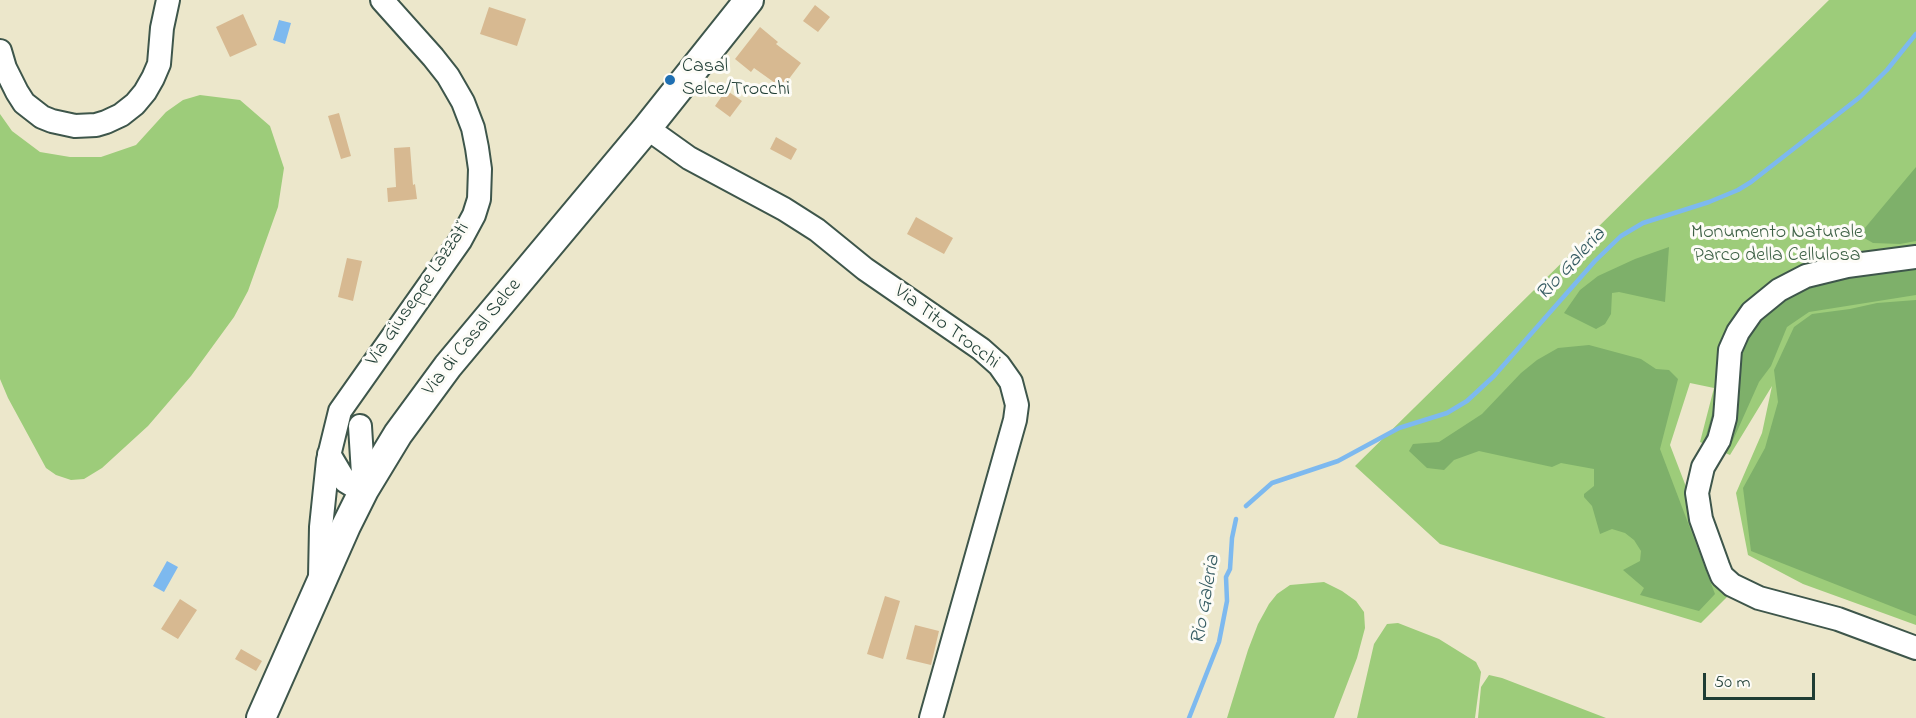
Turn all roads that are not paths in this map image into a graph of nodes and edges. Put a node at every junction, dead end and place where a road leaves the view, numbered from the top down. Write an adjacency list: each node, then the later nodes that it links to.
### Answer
1 (168, 0): 4 (street)
2 (382, 0): 7 (street, Via Giuseppe Lazzati)
3 (749, 0): 5 (main road, Via di Casal Selce)
4 (0, 51)
5 (646, 128): 9 (main road, Via di Casal Selce); 15 (street, Via Tito Trocchi)
6 (1916, 257): 13 (street)
7 (346, 400): 8 (street); 10 (street, Via Giuseppe Lazzati)
8 (360, 426): 9 (street); 11 (street)
9 (398, 434): 11 (main road, Via di Casal Selce)
10 (328, 454): 11 (street); 12 (street, Via Giuseppe Lazzati)
11 (364, 490): 12 (main road, Via di Casal Selce)
12 (320, 585): 14 (main road, Via di Casal Selce)
13 (1916, 648)
14 (261, 718)
15 (931, 718)

